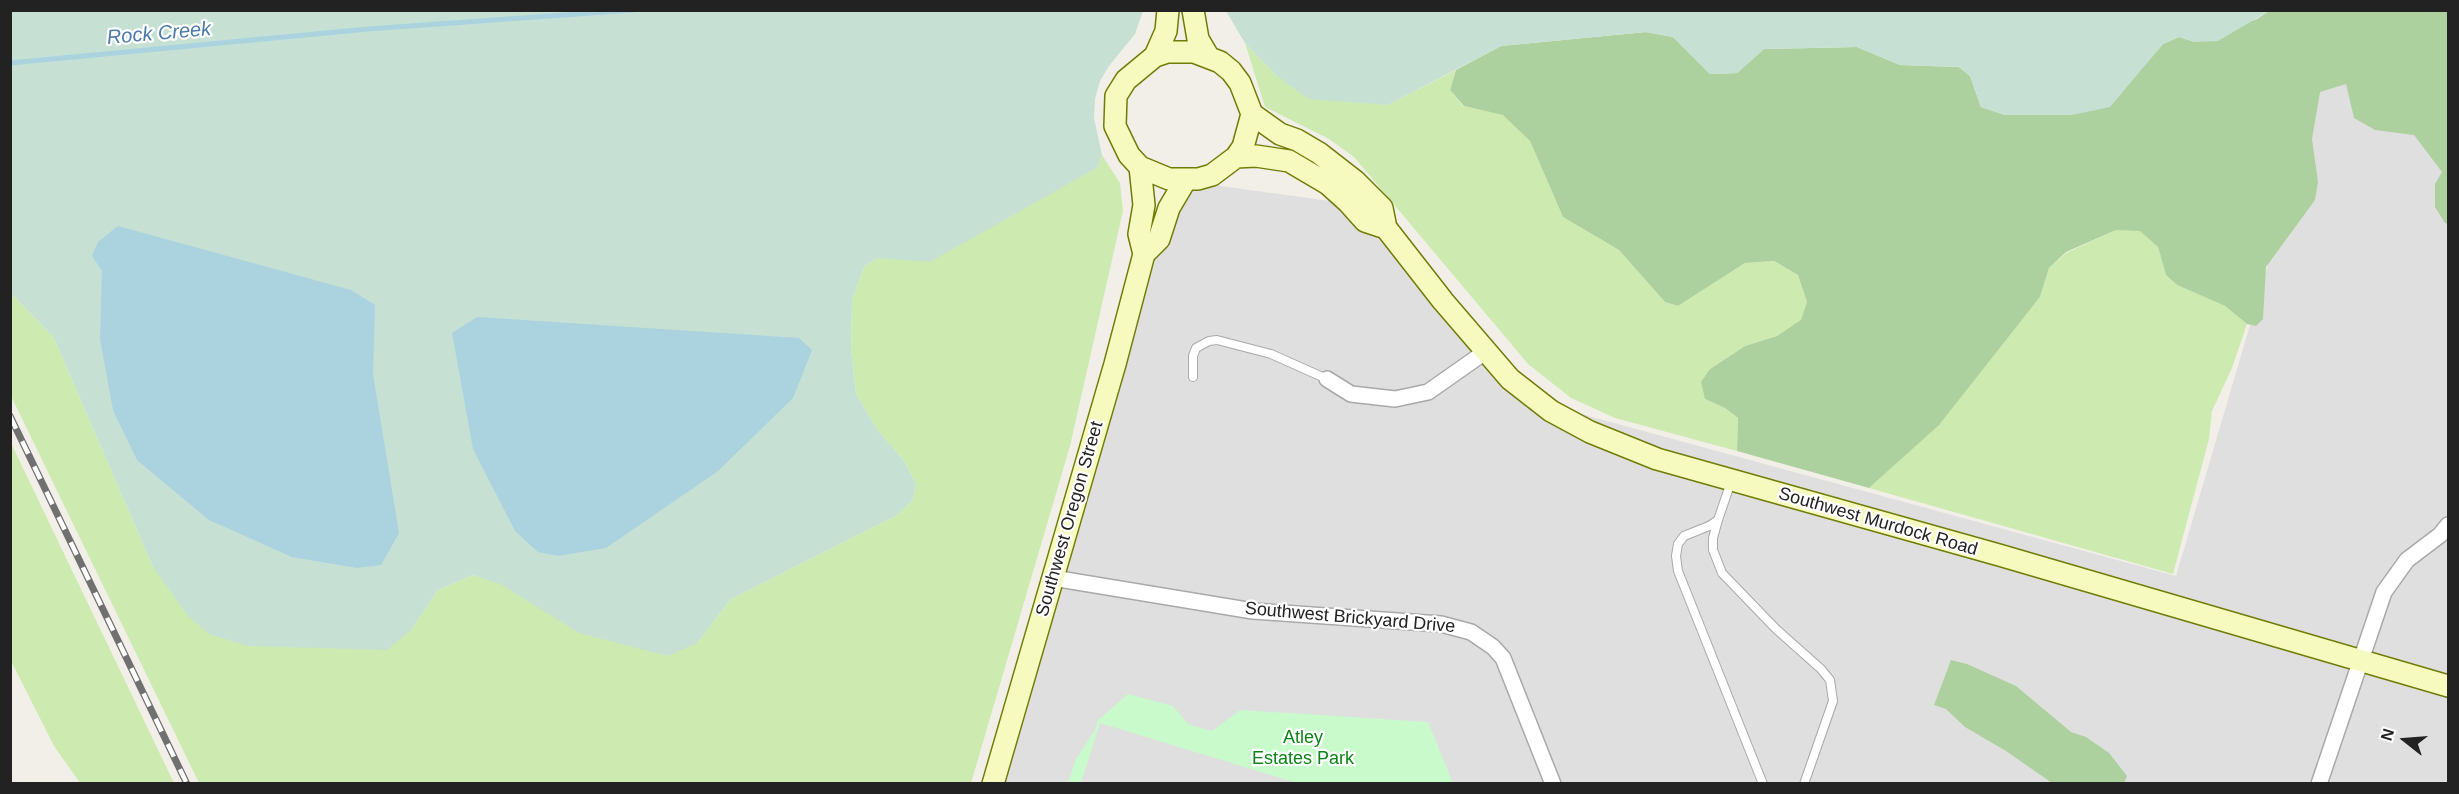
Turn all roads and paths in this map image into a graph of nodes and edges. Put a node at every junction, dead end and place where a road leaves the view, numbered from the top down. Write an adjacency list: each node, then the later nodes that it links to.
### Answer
1 (1168, 10): 3 (main road, Southwest Oregon Street)
2 (1193, 10): 4 (main road)
3 (1155, 56): 4 (main road); 7 (main road, Southwest Oregon Street)
4 (1208, 56): 5 (main road)
5 (1252, 114): 6 (main road); 9 (main road, Southwest Murdock Road)
6 (1236, 158): 8 (main road); 9 (main road, Southwest Murdock Road)
7 (1140, 167): 8 (main road); 10 (main road, Southwest Oregon Street)
8 (1185, 181): 10 (main road, Southwest Oregon Street)
9 (1386, 228): 11 (main road, Southwest Murdock Road)
10 (1144, 254): 17 (main road, Southwest Oregon Street)
11 (1485, 352): 13 (street); 14 (main road, Southwest Murdock Road)
12 (1193, 377): 13 (lane)
13 (1327, 379)
14 (1732, 481): 15 (lane); 18 (main road, Southwest Murdock Road)
15 (1718, 520): 22 (lane); 23 (lane)
16 (2448, 525): 18 (street)
17 (1053, 578): 20 (main road, Southwest Oregon Street); 21 (street, Southwest Brickyard Drive)
18 (2361, 660): 19 (main road, Southwest Murdock Road); 24 (street)
19 (2448, 686)
20 (993, 783)
21 (1553, 783)
22 (1763, 783)
23 (1804, 783)
24 (2319, 783)

